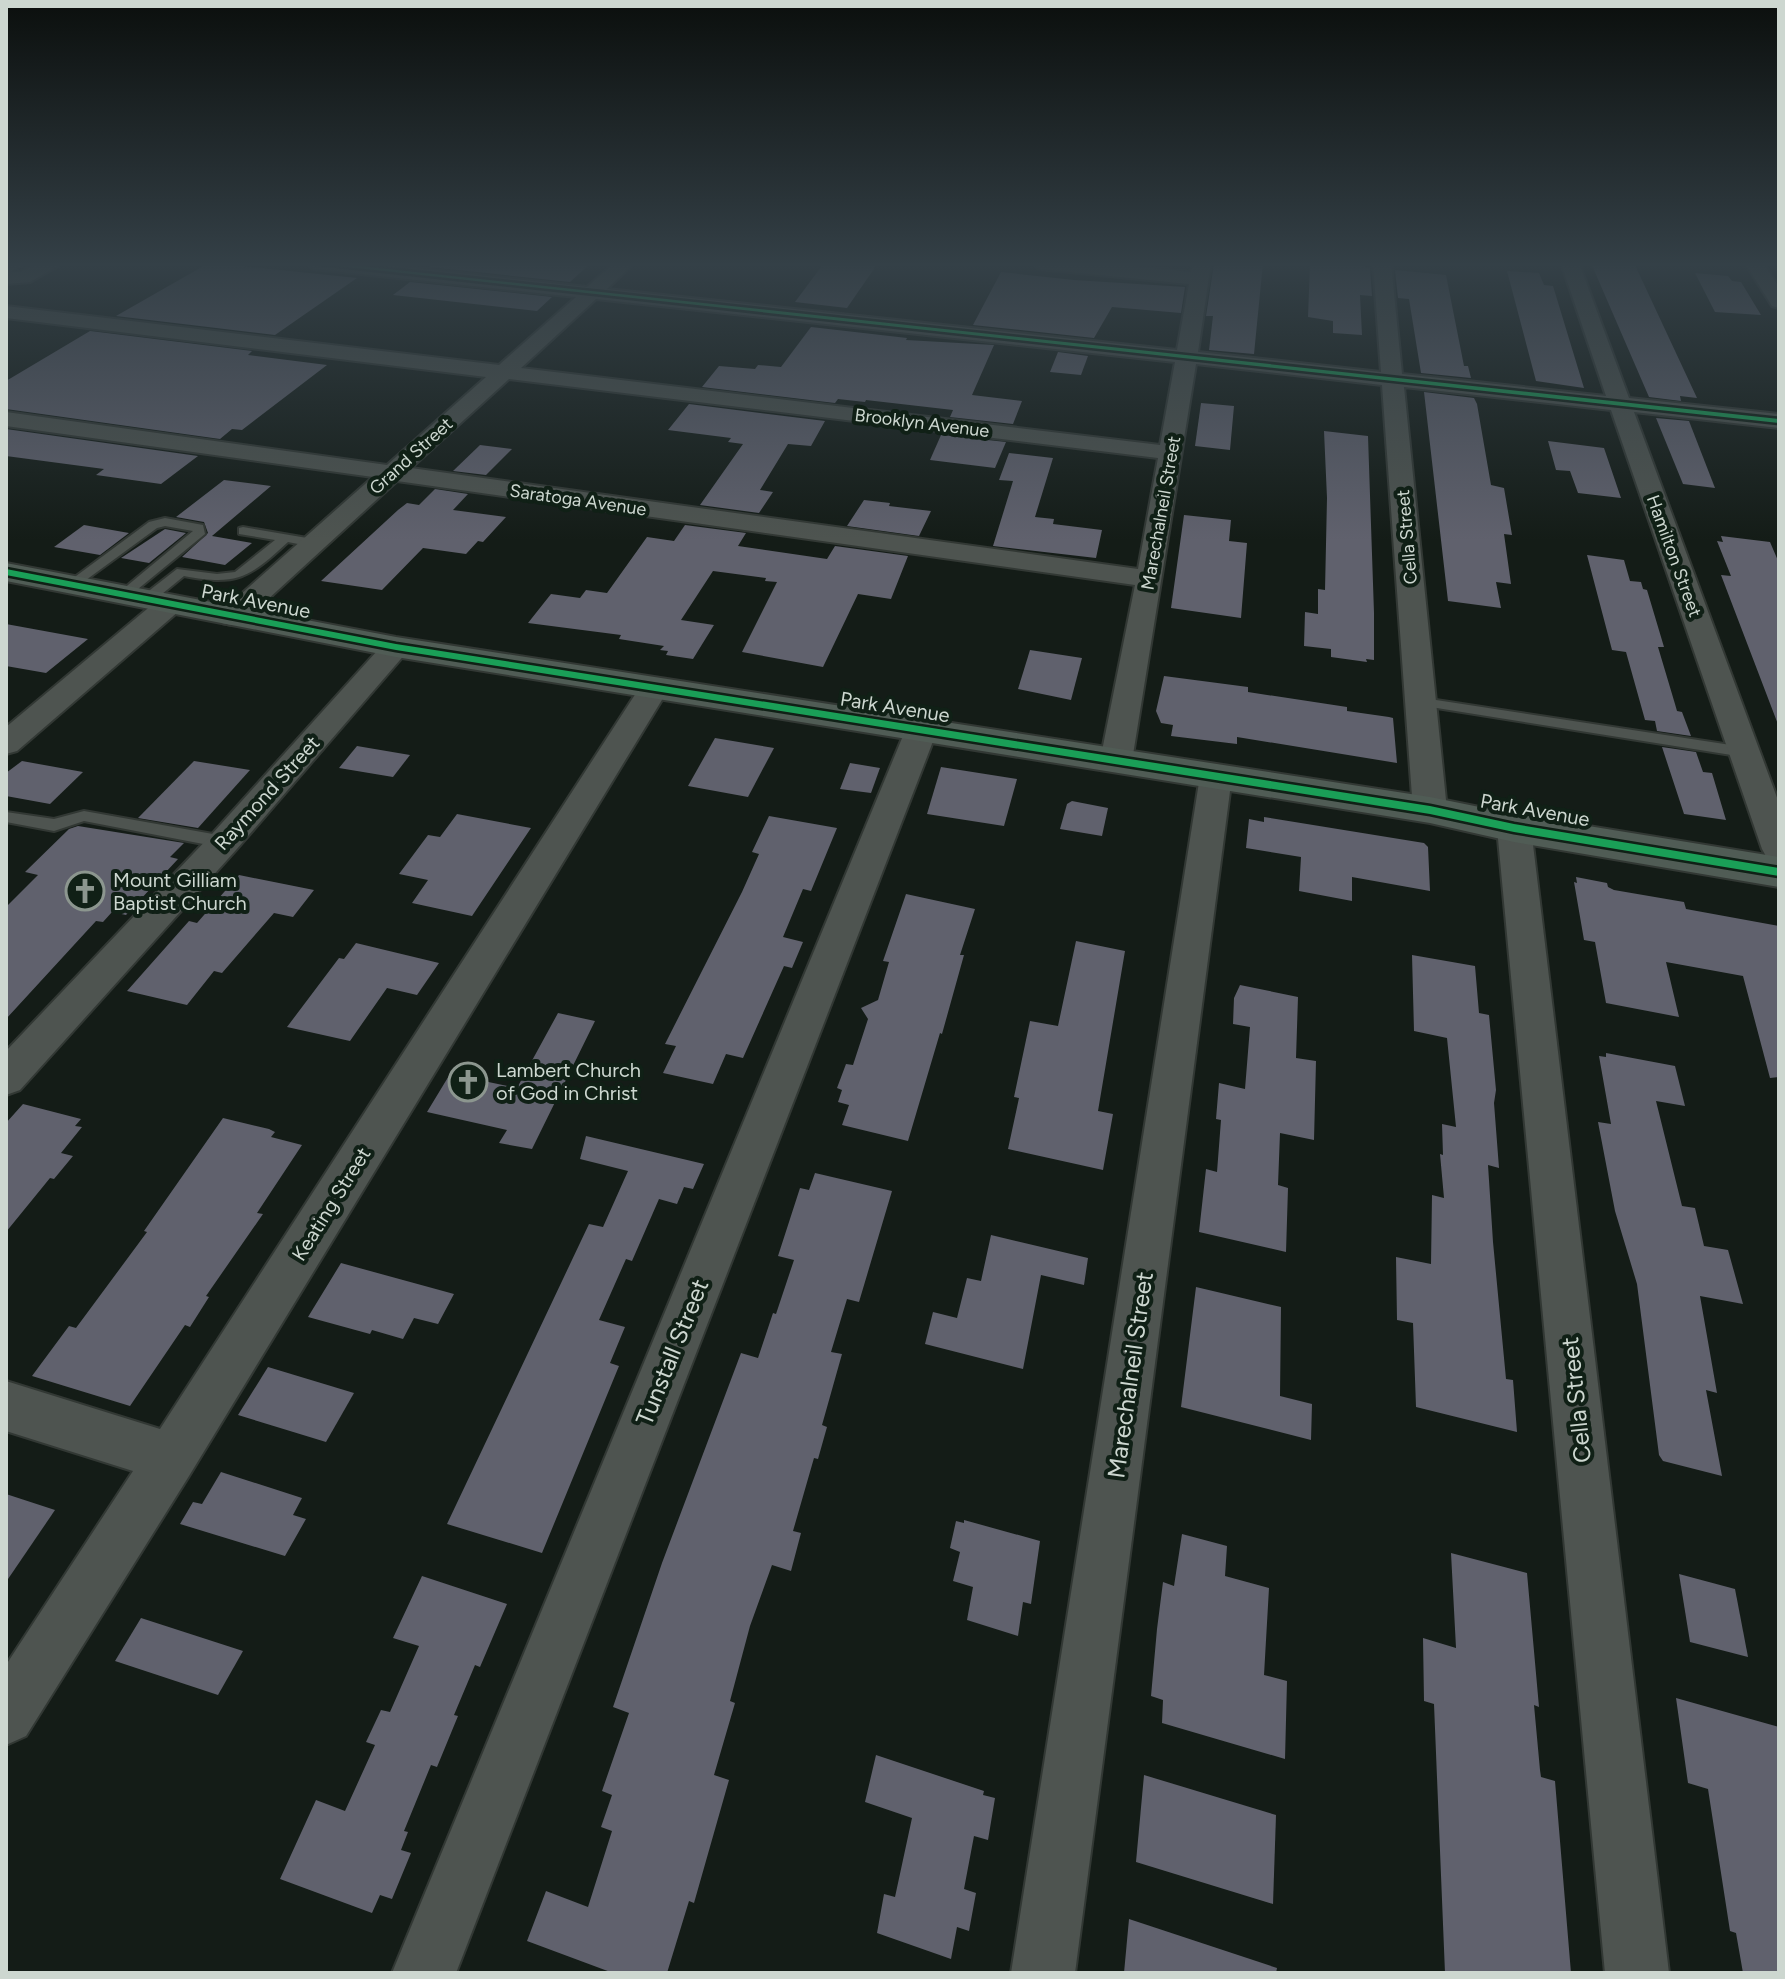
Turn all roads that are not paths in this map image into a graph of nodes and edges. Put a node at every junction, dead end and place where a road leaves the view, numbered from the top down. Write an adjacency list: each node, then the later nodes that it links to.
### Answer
1 (359, 355): 7 (street, Brooklyn Avenue)
2 (523, 355): 7 (street, Grand Street)
3 (1163, 355): 6 (street)
4 (1391, 355): 8 (street, Cella Street)
5 (1603, 355): 9 (street, Hamilton Street)
6 (1187, 358): 8 (street); 12 (street, Marechalneil Street)
7 (503, 373): 12 (street, Brooklyn Avenue); 13 (street, Grand Street)
8 (1393, 380): 9 (street); 24 (street, Cella Street)
9 (1620, 404): 11 (street); 27 (street, Hamilton Street)
10 (6, 419): 13 (street, Saratoga Avenue)
11 (1779, 421)
12 (1171, 453): 18 (street, Marechalneil Street)
13 (391, 474): 16 (street, Grand Street); 18 (street, Saratoga Avenue)
14 (243, 531): 15 (lane)
15 (285, 538): 16 (lane); 20 (lane)
16 (313, 543): 21 (street, Grand Street)
17 (6, 572): 19 (main road, Park Avenue)
18 (1150, 579): 28 (street, Marechalneil Street)
19 (70, 585): 20 (main road, Park Avenue); 20 (lane)
20 (146, 600): 21 (main road, Park Avenue); 26 (street)
21 (232, 617): 22 (main road, Park Avenue)
22 (396, 647): 23 (main road, Park Avenue); 33 (street, Raymond Street)
23 (653, 690): 25 (main road, Park Avenue); 38 (street, Keating Street)
24 (1423, 702): 27 (lane); 30 (street, Cella Street)
25 (921, 731): 28 (main road, Park Avenue); 40 (street, Tunstall Street)
26 (6, 744)
27 (1744, 752): 34 (street, Hamilton Street)
28 (1116, 761): 29 (main road, Park Avenue)
29 (1216, 776): 30 (main road, Park Avenue); 41 (street, Marechalneil Street)
30 (1430, 810): 32 (main road, Park Avenue)
31 (6, 817): 33 (lane)
32 (1514, 828): 35 (main road, Park Avenue); 42 (street, Cella Street)
33 (224, 842): 36 (street, Raymond Street)
34 (1779, 849)
35 (1779, 872)
36 (6, 1078)
37 (6, 1406): 38 (street)
38 (171, 1458): 39 (street, Keating Street)
39 (6, 1716)
40 (424, 1973)
41 (1043, 1973)
42 (1637, 1973)

